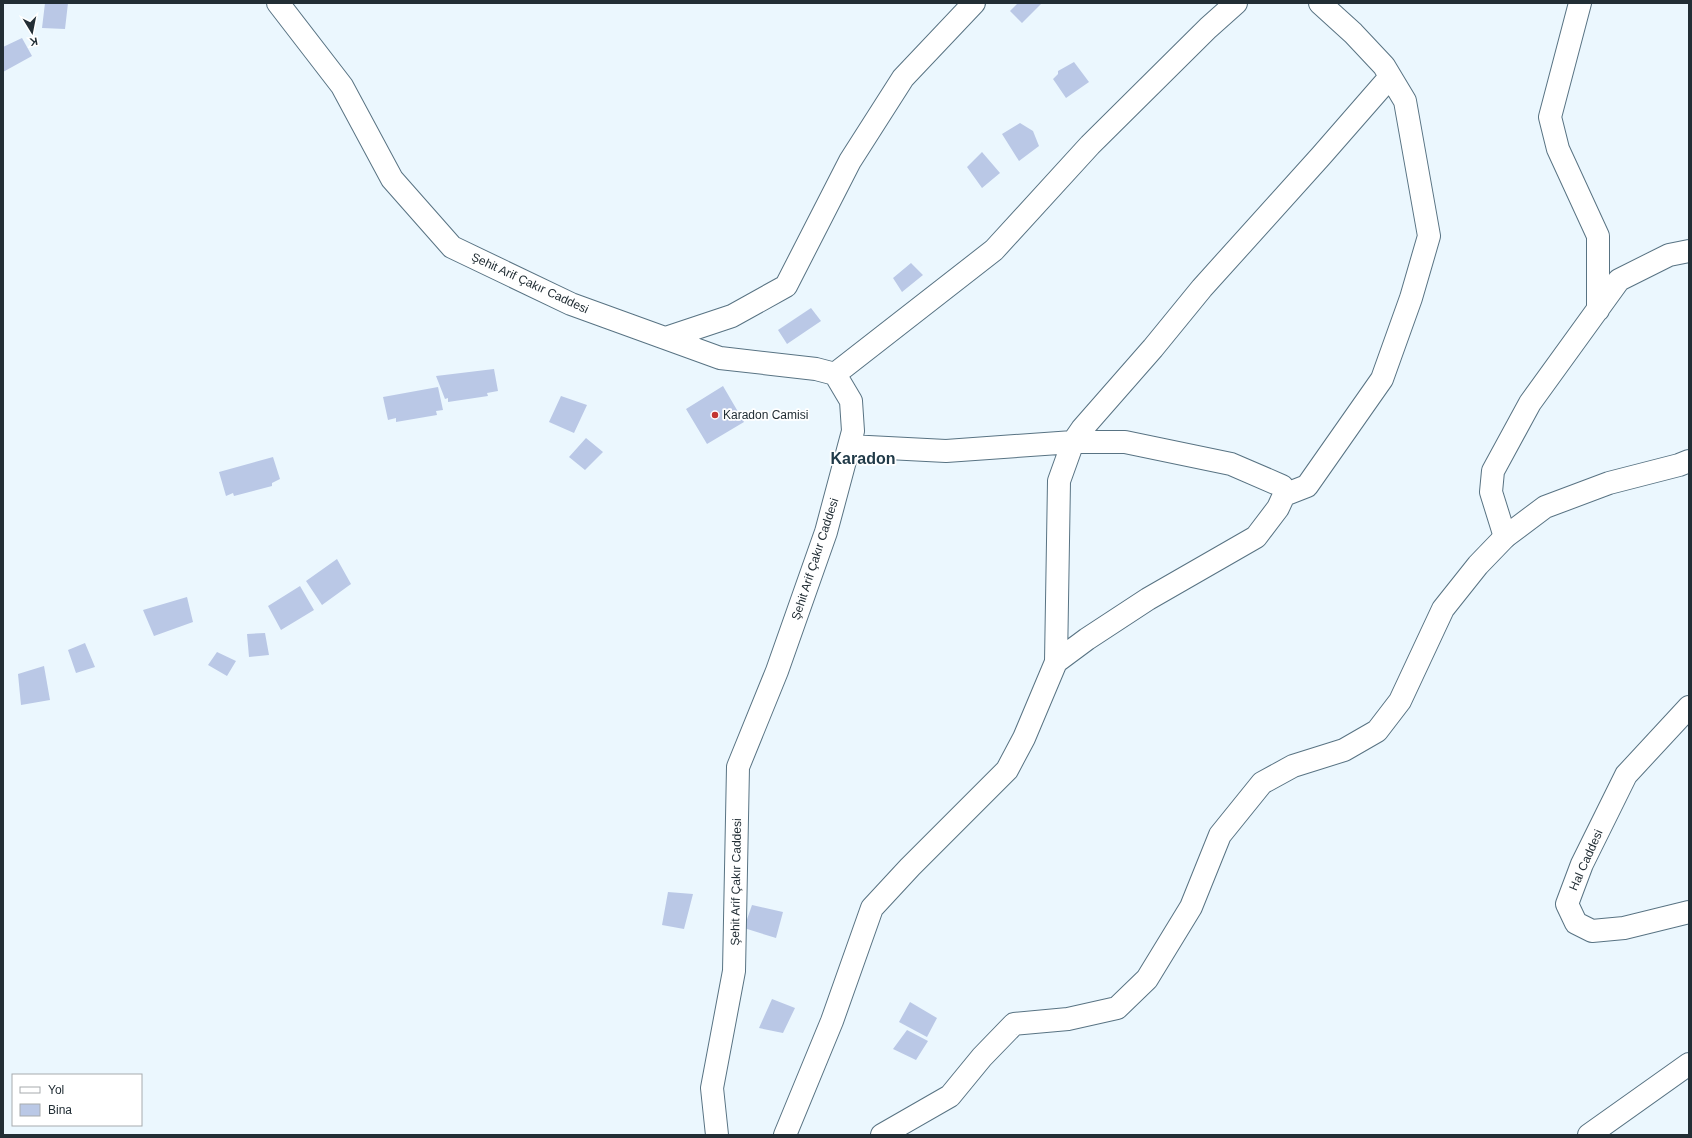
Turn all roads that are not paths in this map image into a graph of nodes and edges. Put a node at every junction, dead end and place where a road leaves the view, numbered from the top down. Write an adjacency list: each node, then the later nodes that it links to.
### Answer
1 (278, 3): 9 (street, Şehit Arif Çakır Caddesi)
2 (974, 3): 9 (street)
3 (1236, 3): 10 (street)
4 (1320, 3): 6 (street)
5 (1580, 3): 8 (street)
6 (1390, 77): 11 (street); 14 (street)
7 (1689, 251): 8 (street)
8 (1598, 310): 15 (street)
9 (666, 338): 10 (street, Şehit Arif Çakır Caddesi)
10 (835, 374): 12 (street, Şehit Arif Çakır Caddesi)
11 (1073, 442): 12 (street); 14 (street); 16 (street)
12 (849, 446): 20 (street, Şehit Arif Çakır Caddesi)
13 (1689, 461): 15 (street)
14 (1284, 495): 16 (street)
15 (1504, 537): 22 (street)
16 (1056, 662): 21 (street)
17 (1689, 707): 18 (street, Hal Caddesi)
18 (1689, 912)
19 (1689, 1064): 23 (street)
20 (717, 1135)
21 (784, 1135)
22 (882, 1135)
23 (1589, 1135)

